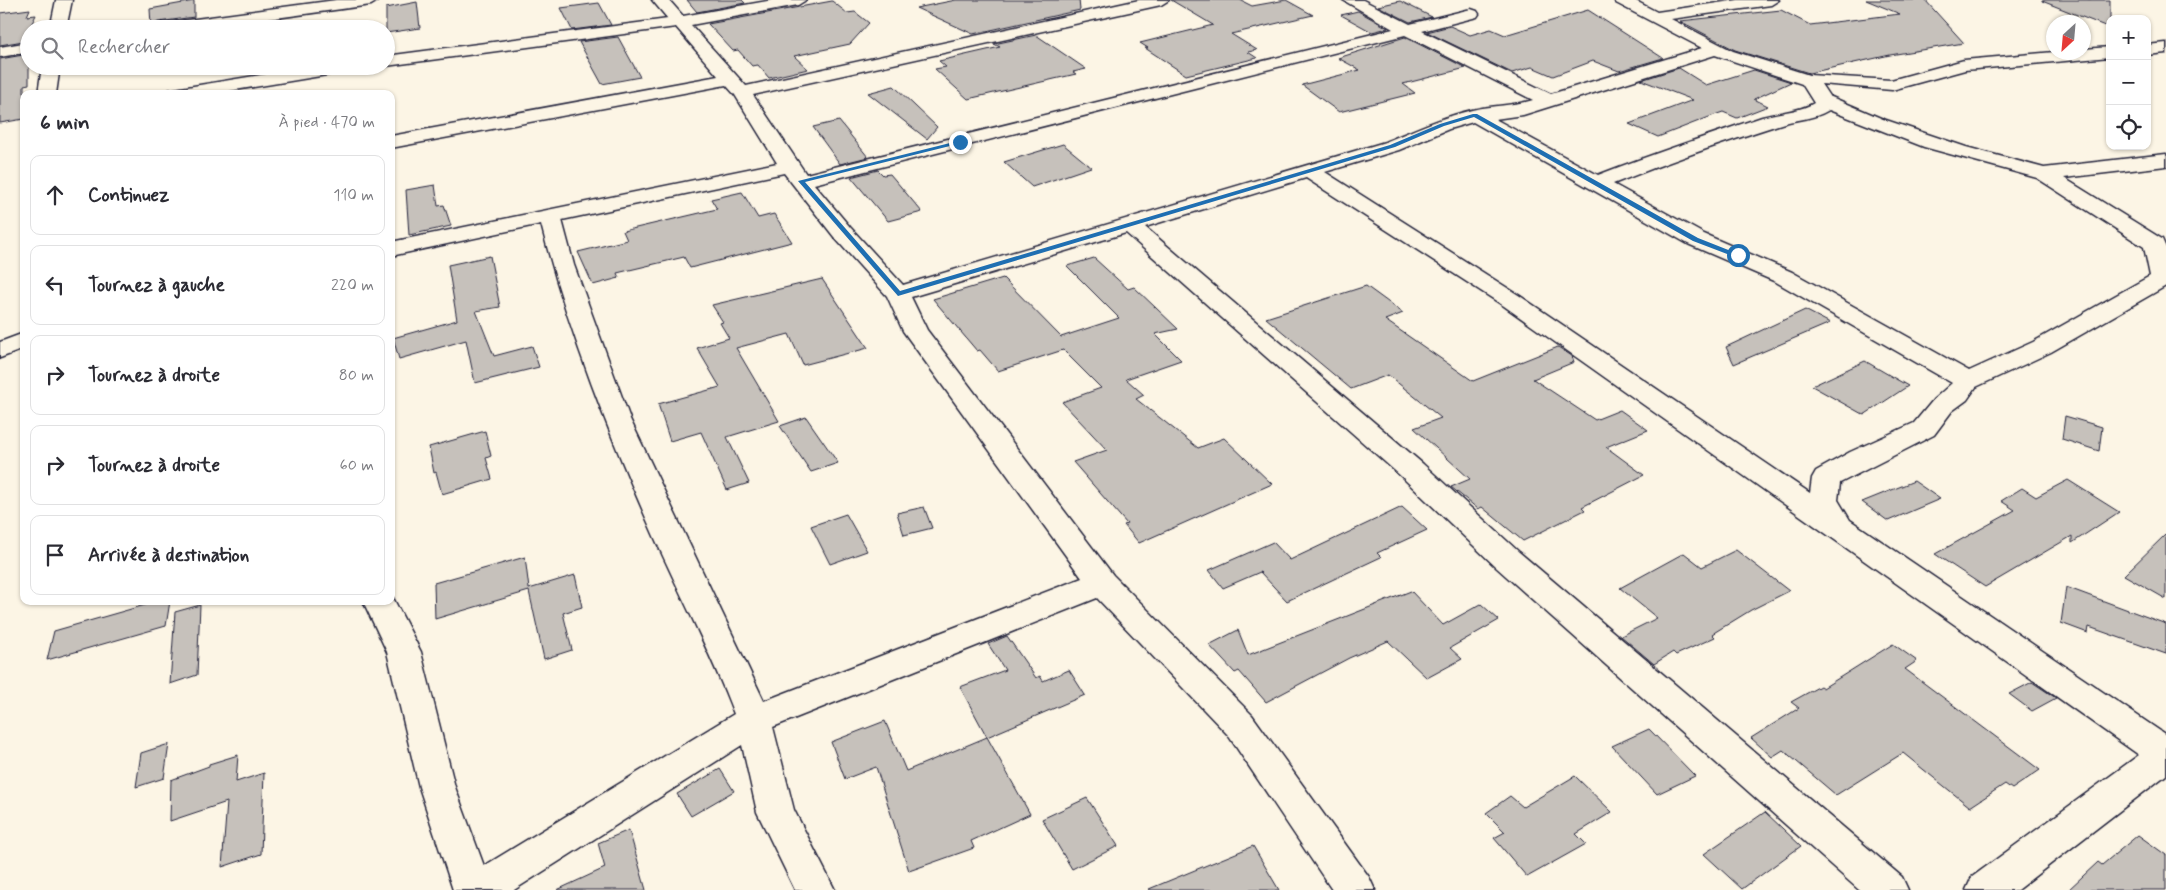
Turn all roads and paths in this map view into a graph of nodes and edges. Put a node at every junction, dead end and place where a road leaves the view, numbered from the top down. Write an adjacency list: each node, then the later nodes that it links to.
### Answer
1 (64, 0): 13 (street)
2 (371, 0): 10 (street)
3 (660, 0): 15 (street)
4 (798, 0): 15 (street)
5 (1161, 0): 27 (street)
6 (1351, 0): 16 (street)
7 (1622, 0): 12 (street)
8 (1771, 0): 9 (street)
9 (1717, 4): 12 (street)
10 (251, 8): 14 (street)
11 (1471, 14): 16 (street)
12 (1654, 17): 19 (street)
13 (60, 20)
14 (198, 20)
15 (680, 22): 23 (street); 27 (street)
16 (1404, 29): 30 (street); 36 (street)
17 (2166, 48): 20 (street)
18 (20, 49): 21 (street)
19 (1714, 50): 26 (street); 30 (street)
20 (2151, 50)
21 (0, 52)
22 (2106, 52): 26 (street)
23 (395, 60)
24 (50, 75): 28 (street)
25 (294, 75): 29 (street)
26 (1808, 80): 31 (street)
27 (737, 85): 33 (street); 36 (street)
28 (48, 90)
29 (200, 90)
30 (1548, 100): 32 (street)
31 (1823, 100): 37 (street); 38 (street)
32 (1475, 115): 35 (street); 38 (street)
33 (395, 141)
34 (2166, 160): 37 (street)
35 (1309, 171): 40 (street); 46 (street)
36 (795, 173): 39 (street); 42 (street)
37 (2044, 174): 45 (street)
38 (1597, 183): 45 (street)
39 (550, 216): 41 (street); 49 (street)
40 (1130, 224): 42 (street); 55 (street)
41 (395, 248)
42 (898, 294): 47 (street)
43 (20, 342): 44 (street)
44 (0, 351)
45 (1967, 381): 46 (street)
46 (1839, 528): 50 (street)
47 (1102, 583): 49 (street); 54 (street)
48 (381, 605): 51 (street)
49 (754, 720): 52 (street); 53 (street)
50 (2166, 754): 56 (street)
51 (473, 890)
52 (480, 890)
53 (815, 890)
54 (1355, 890)
55 (1888, 890)
56 (1986, 890)

